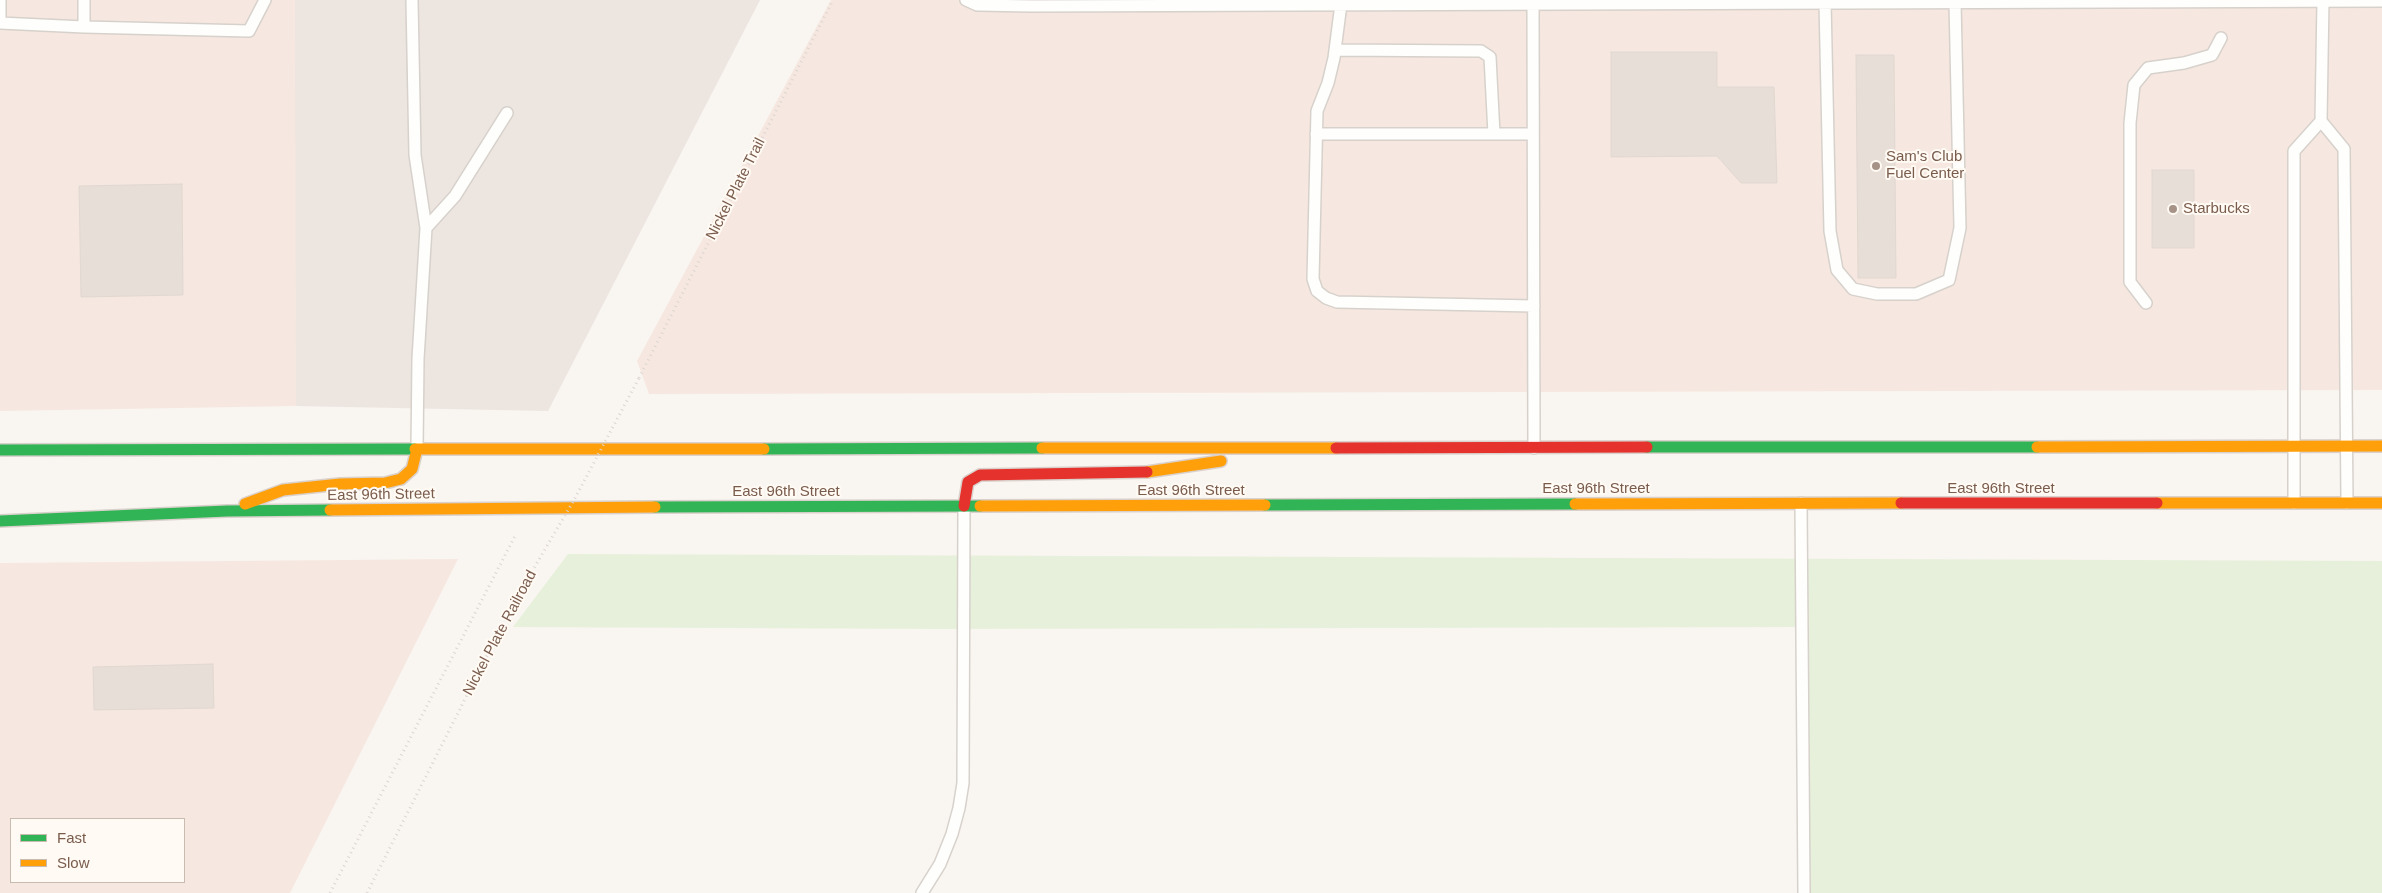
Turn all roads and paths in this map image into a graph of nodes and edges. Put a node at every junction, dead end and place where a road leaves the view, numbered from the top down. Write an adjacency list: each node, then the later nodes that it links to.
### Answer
1 (0, 0): 13 (lane)
2 (84, 0): 13 (lane)
3 (265, 0): 13 (lane)
4 (412, 0): 21 (lane)
5 (832, 0): 24 (path, Nickel Plate Trail)
6 (966, 0): 12 (lane)
7 (2323, 0): 8 (lane); 11 (lane); 17 (lane)
8 (2382, 1)
9 (1533, 2): 10 (lane); 12 (lane); 20 (lane)
10 (1825, 2): 11 (lane); 11 (lane)
11 (1955, 2)
12 (1341, 4): 15 (lane)
13 (84, 27)
14 (2220, 38): 22 (lane)
15 (1335, 50): 18 (lane); 19 (lane)
16 (508, 113): 21 (lane)
17 (2321, 121): 26 (lane); 27 (lane)
18 (1316, 134): 19 (lane); 23 (lane)
19 (1494, 134): 20 (lane)
20 (1533, 134): 23 (lane)
21 (426, 228): 30 (lane)
22 (2146, 303)
23 (1534, 306): 29 (lane)
24 (639, 378): 41 (path, Nickel Plate Railroad, bridge)
25 (2382, 446): 27 (main road)
26 (2293, 447): 27 (main road); 29 (main road); 33 (lane)
27 (2346, 447): 34 (lane)
28 (1299, 448): 29 (main road); 30 (main road); 36 (main road)
29 (1534, 448)
30 (417, 449): 31 (main road); 37 (main road)
31 (0, 450)
32 (1801, 503): 33 (main road, East 96th Street); 36 (main road, East 96th Street); 43 (lane)
33 (2294, 503): 34 (main road, East 96th Street)
34 (2347, 503): 35 (main road, East 96th Street)
35 (2382, 503)
36 (964, 506): 37 (main road, East 96th Street); 42 (lane)
37 (228, 511): 38 (main road, East 96th Street)
38 (0, 521)
39 (516, 534): 40 (path)
40 (330, 893)
41 (367, 893)
42 (922, 893)
43 (1804, 893)

